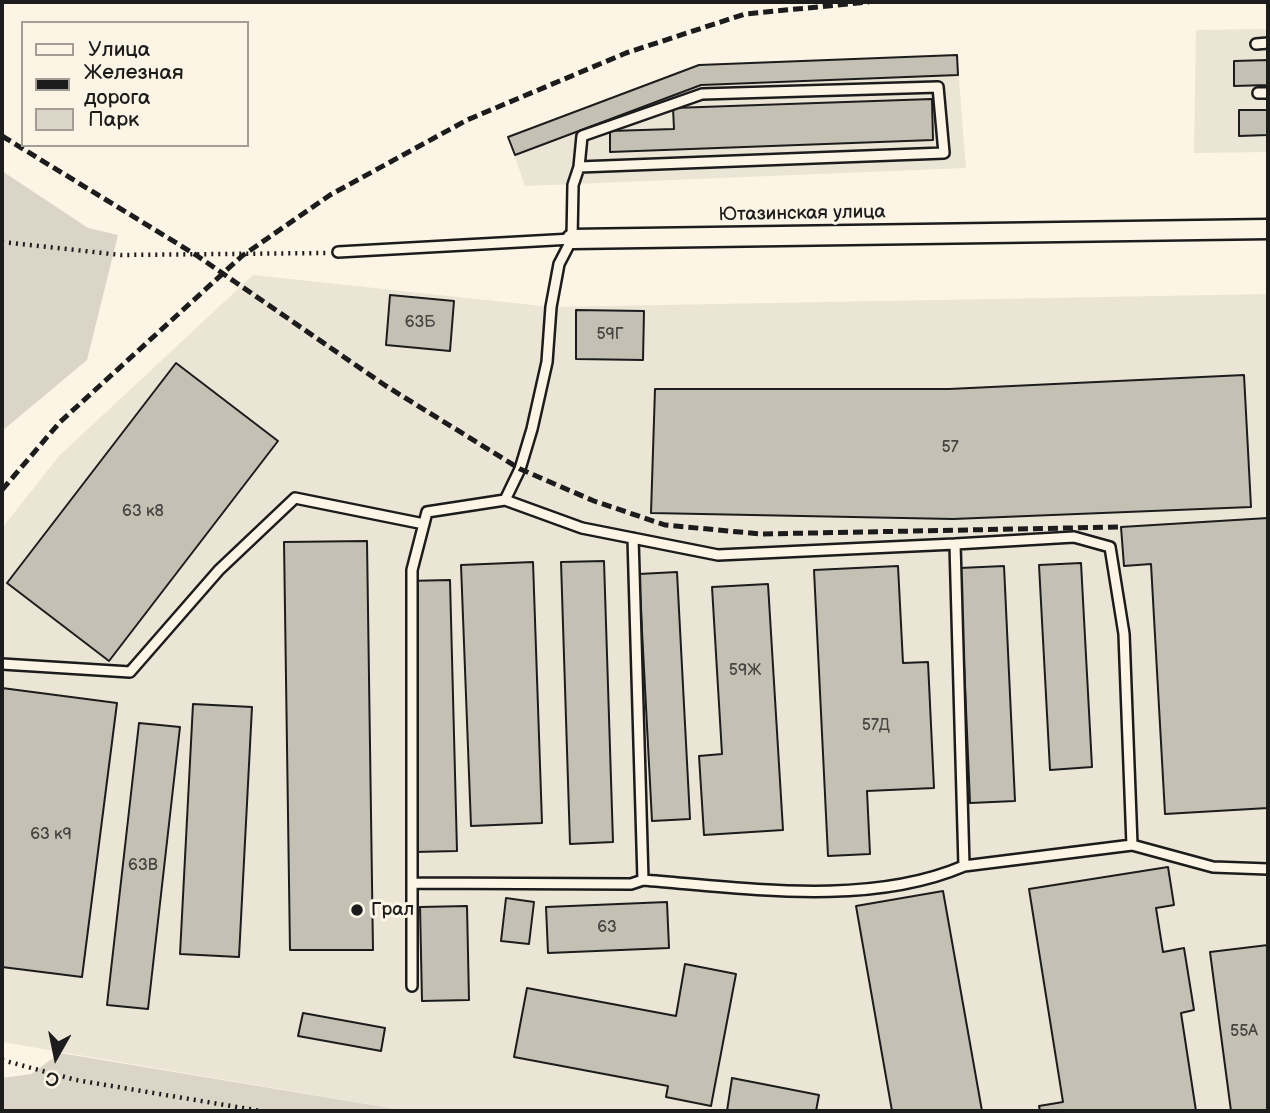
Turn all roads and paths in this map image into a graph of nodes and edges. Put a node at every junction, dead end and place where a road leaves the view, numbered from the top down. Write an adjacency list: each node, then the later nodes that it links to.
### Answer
1 (1268, 43): 2 (lane)
2 (1256, 44)
3 (1258, 93): 4 (lane)
4 (1268, 93)
5 (579, 167): 5 (lane); 7 (lane)
6 (1268, 229): 7 (street, Ютазинская улица)
7 (572, 239): 9 (lane, Ютазинская улица); 10 (lane)
8 (2, 242): 9 (path)
9 (338, 253)
10 (505, 500): 11 (lane); 12 (lane)
11 (424, 524): 14 (lane); 19 (lane)
12 (633, 538): 13 (lane); 18 (lane)
13 (955, 544): 15 (lane); 16 (lane)
14 (2, 664)
15 (1132, 845): 16 (lane); 17 (lane)
16 (964, 866): 18 (lane)
17 (1268, 869)
18 (643, 880): 19 (lane)
19 (412, 883): 20 (lane)
20 (412, 986)
21 (2, 1060): 22 (path)
22 (261, 1111)

